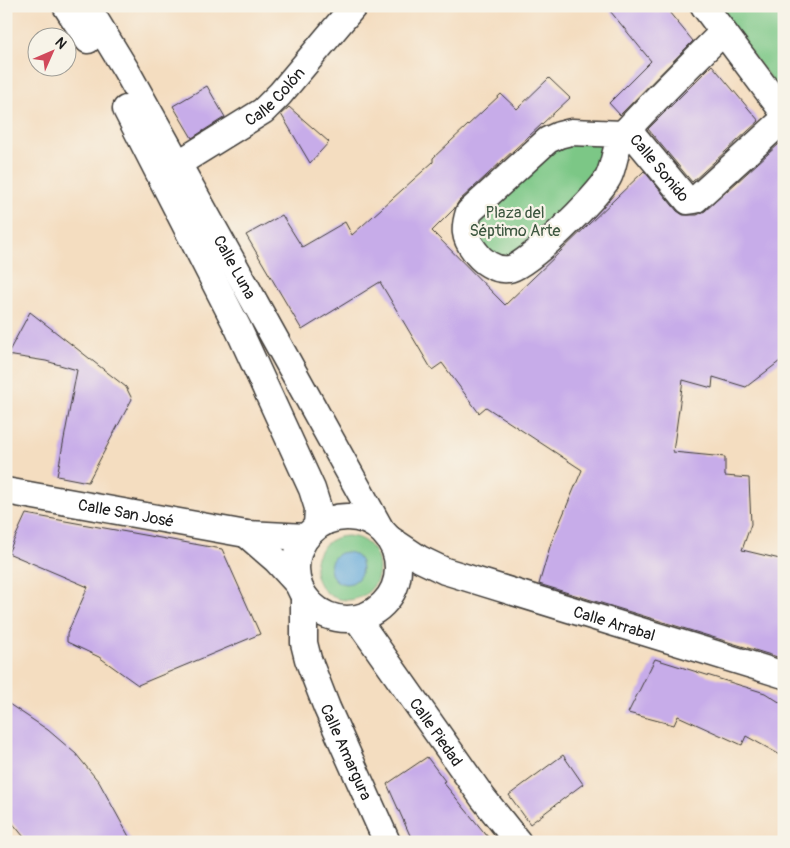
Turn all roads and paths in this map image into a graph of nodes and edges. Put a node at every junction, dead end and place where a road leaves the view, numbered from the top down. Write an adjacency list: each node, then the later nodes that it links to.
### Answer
1 (66, 6): 9 (street, Calle Luna)
2 (87, 6): 9 (street, Calle Luna)
3 (354, 6): 9 (street, Calle Colón)
4 (704, 6): 5 (street)
5 (723, 32): 6 (street); 8 (street)
6 (784, 113)
7 (784, 119): 8 (street, Calle Sonido)
8 (626, 131): 8 (street)
9 (170, 170): 11 (street, Calle Luna); 13 (street, Calle Luna)
10 (6, 491): 12 (street, Calle San José)
11 (311, 532): 12 (street, Calle San José); 13 (street); 16 (street)
12 (246, 534): 16 (street)
13 (385, 534): 14 (street, Calle Arrabal); 15 (street)
14 (445, 571): 15 (street, Calle Arrabal); 19 (street, Calle Arrabal)
15 (398, 578): 17 (street)
16 (301, 590): 17 (street); 18 (street, Calle Amargura)
17 (347, 619): 18 (street); 21 (street, Calle Piedad)
18 (308, 659): 20 (street, Calle Amargura)
19 (784, 675)
20 (387, 842)
21 (518, 842)

